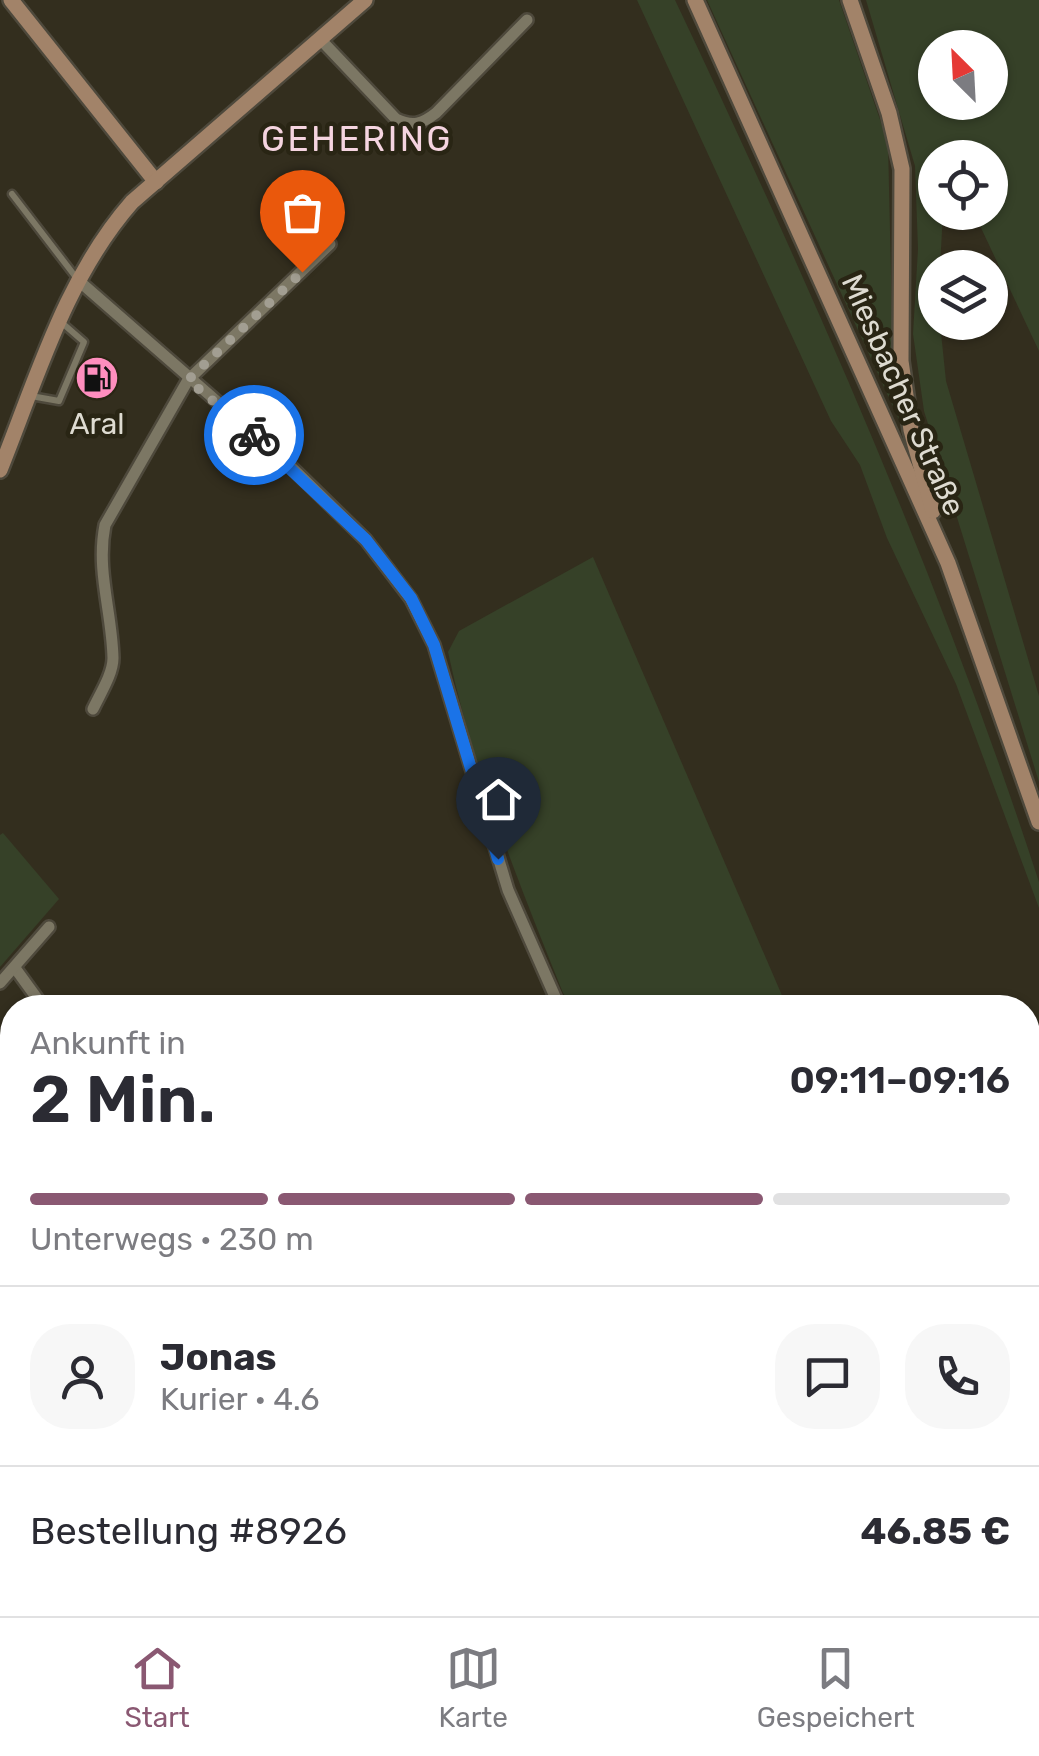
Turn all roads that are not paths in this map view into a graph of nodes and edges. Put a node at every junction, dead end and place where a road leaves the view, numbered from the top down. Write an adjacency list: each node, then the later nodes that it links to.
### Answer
1 (11, 0): 7 (main road)
2 (365, 0): 6 (main road)
3 (695, 0): 15 (main road, Miesbacher Straße)
4 (850, 0): 15 (main road)
5 (528, 20): 6 (street)
6 (322, 41): 7 (main road)
7 (156, 182): 10 (main road)
8 (12, 194): 10 (lane)
9 (330, 244): 12 (street)
10 (79, 281): 11 (main road); 12 (street)
11 (60, 321): 13 (main road); 13 (lane)
12 (188, 380): 16 (street); 22 (street)
13 (30, 396): 14 (main road)
14 (0, 470)
15 (948, 563): 17 (main road, Miesbacher Straße)
16 (93, 709)
17 (1039, 822)
18 (49, 927): 19 (street)
19 (15, 968): 20 (street); 21 (street)
20 (0, 982)
21 (35, 995)
22 (554, 995)

